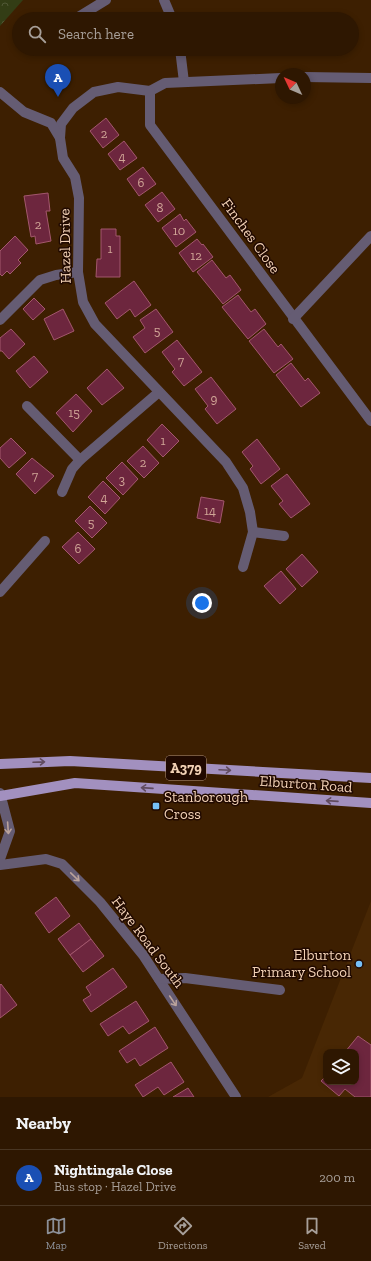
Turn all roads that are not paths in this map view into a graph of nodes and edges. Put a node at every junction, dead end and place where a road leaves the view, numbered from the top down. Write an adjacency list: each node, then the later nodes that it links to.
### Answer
1 (106, 0): 3 (street)
2 (164, 0): 4 (street)
3 (86, 12)
4 (169, 12)
5 (181, 56): 9 (street)
6 (311, 77): 8 (street)
7 (275, 78): 9 (street)
8 (371, 78)
9 (184, 82): 10 (street)
10 (150, 91): 12 (street, Hazel Drive); 15 (street, Finches Close)
11 (0, 92): 12 (street)
12 (60, 138): 14 (street, Hazel Drive)
13 (371, 236): 15 (street)
14 (78, 272): 16 (street); 17 (street, Hazel Drive)
15 (293, 319): 19 (street, Finches Close)
16 (0, 320)
17 (159, 392): 20 (street); 22 (street, Hazel Drive)
18 (27, 406): 20 (street)
19 (371, 421)
20 (80, 460): 21 (street)
21 (62, 492)
22 (253, 532): 23 (street); 25 (street, Hazel Drive)
23 (284, 536)
24 (45, 540): 26 (street)
25 (243, 567)
26 (0, 592)
27 (0, 764): 28 (main road, Elburton Road / A379, one-way to 28)
28 (371, 778)
29 (1, 795): 30 (main road, Elburton Road / A379, one-way to 29); 31 (street, one-way to 31)
30 (371, 803)
31 (0, 859)
32 (0, 865): 33 (street, Haye Road South, one-way to 33)
33 (159, 979): 34 (street); 35 (street, Haye Road South, one-way to 35)
34 (280, 990)
35 (236, 1097)

